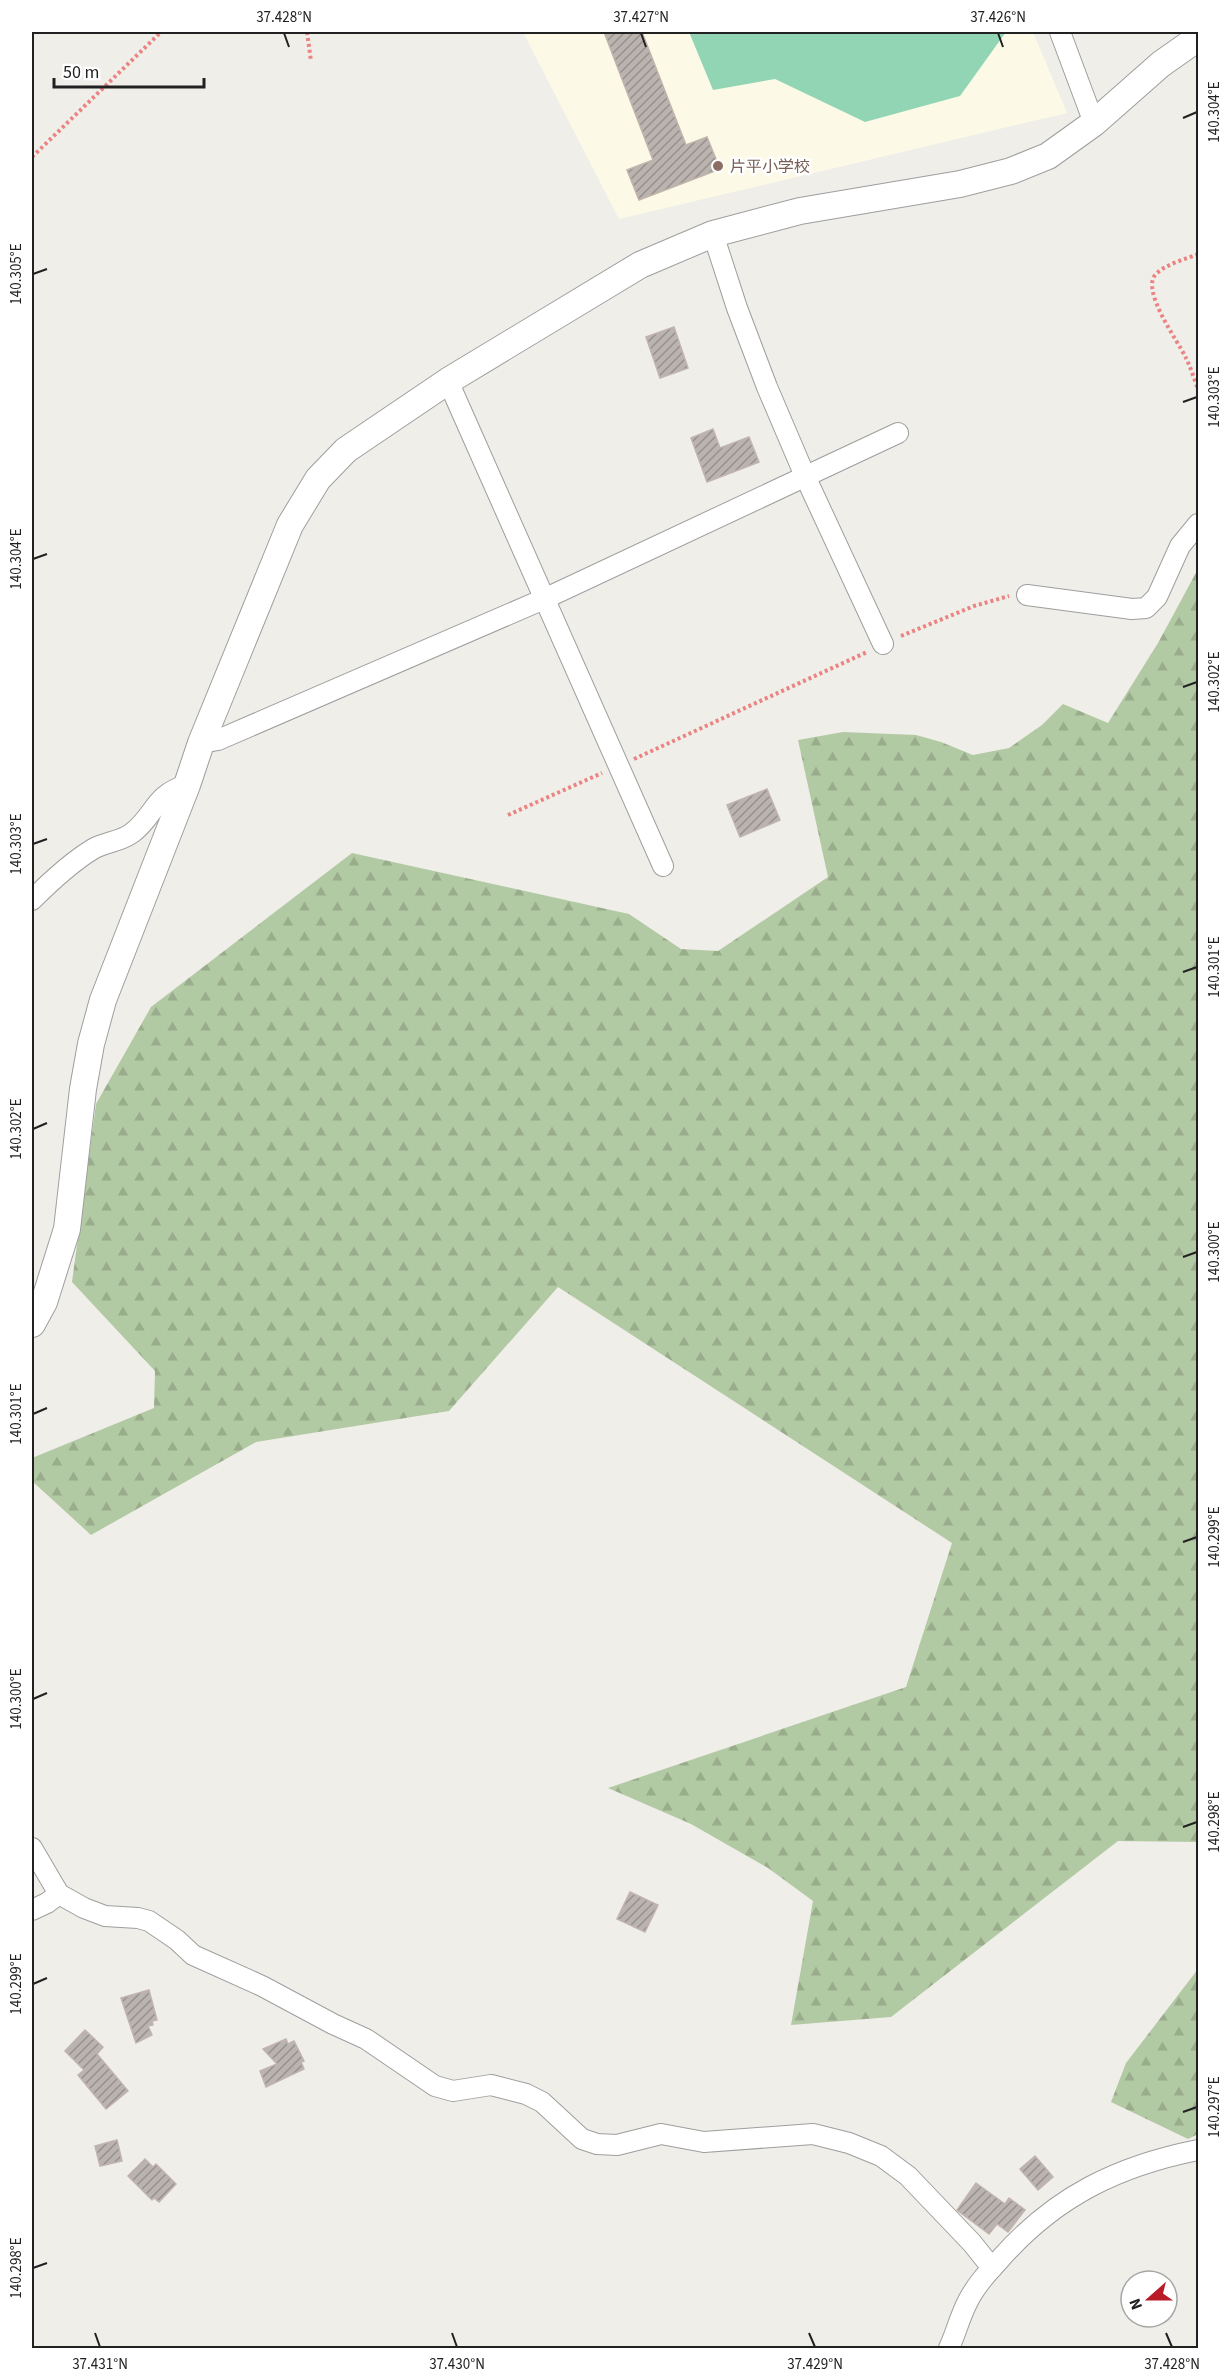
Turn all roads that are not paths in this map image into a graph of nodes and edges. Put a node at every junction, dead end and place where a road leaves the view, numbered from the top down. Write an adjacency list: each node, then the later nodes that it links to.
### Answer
1 (1060, 32): 3 (street)
2 (1198, 38): 3 (street)
3 (1094, 123): 4 (street)
4 (713, 234): 5 (street); 7 (street)
5 (448, 381): 10 (street); 12 (street)
6 (898, 433): 7 (street)
7 (805, 476): 10 (street); 11 (street)
8 (1198, 524): 9 (street)
9 (1027, 595)
10 (544, 599): 12 (street); 14 (street)
11 (883, 644)
12 (201, 743): 13 (street)
13 (187, 785): 15 (street); 16 (street)
14 (663, 866)
15 (32, 900)
16 (32, 1324)
17 (32, 1848): 18 (street)
18 (59, 1894): 19 (street); 21 (street)
19 (32, 1910)
20 (1198, 2151): 21 (street)
21 (992, 2268): 22 (street)
22 (950, 2349)

